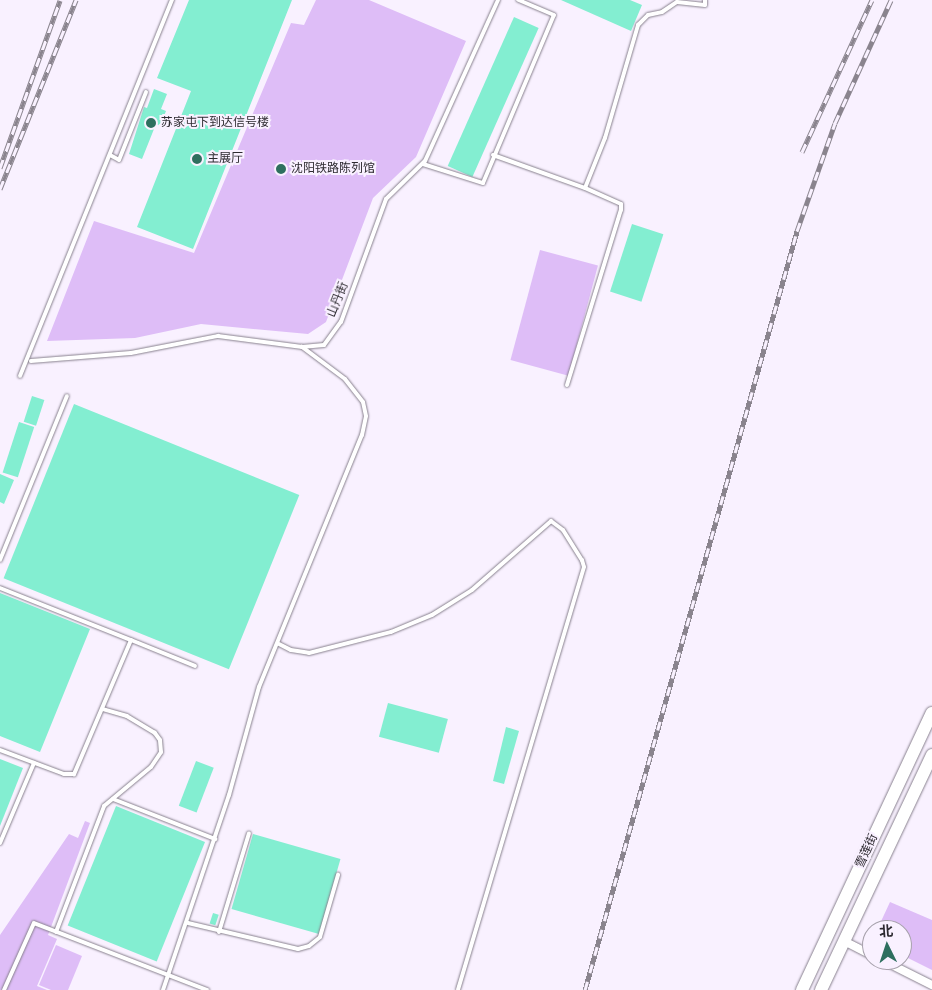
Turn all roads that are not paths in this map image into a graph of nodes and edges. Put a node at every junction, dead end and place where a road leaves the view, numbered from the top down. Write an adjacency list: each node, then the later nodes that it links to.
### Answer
1 (172, 0): 6 (lane)
2 (498, 0): 10 (lane, 山丹街)
3 (518, 0): 9 (lane)
4 (706, 0): 11 (lane)
5 (146, 92): 7 (lane)
6 (133, 98): 7 (lane); 8 (lane)
7 (142, 103): 8 (lane)
8 (110, 155): 14 (lane)
9 (493, 156): 10 (lane); 11 (lane)
10 (423, 164): 12 (lane, 山丹街)
11 (585, 188): 15 (lane)
12 (302, 347): 13 (lane, 山丹街); 20 (lane)
13 (31, 361)
14 (20, 376)
15 (568, 385)
16 (67, 396): 17 (lane)
17 (0, 560)
18 (0, 588): 19 (lane)
19 (130, 640): 21 (lane); 22 (lane)
20 (279, 644): 29 (lane); 43 (lane)
21 (195, 666)
22 (103, 709): 26 (lane); 27 (lane)
23 (932, 713): 44 (main road, 雪莲街)
24 (0, 750): 26 (lane)
25 (932, 755): 35 (main road, 雪莲街)
26 (34, 763): 30 (lane)
27 (113, 799): 29 (lane); 33 (lane)
28 (249, 832): 34 (lane)
29 (215, 839): 32 (lane)
30 (0, 844)
31 (338, 875): 34 (lane)
32 (188, 923): 34 (lane); 38 (lane)
33 (56, 932): 38 (lane); 40 (lane)
34 (219, 932)
35 (844, 941): 36 (street); 45 (main road, 雪莲街)
36 (862, 950)
37 (902, 970): 39 (street)
38 (169, 975): 41 (lane); 42 (lane)
39 (932, 985)
40 (4, 990)
41 (163, 990)
42 (207, 990)
43 (458, 990)
44 (802, 990)
45 (821, 990)

